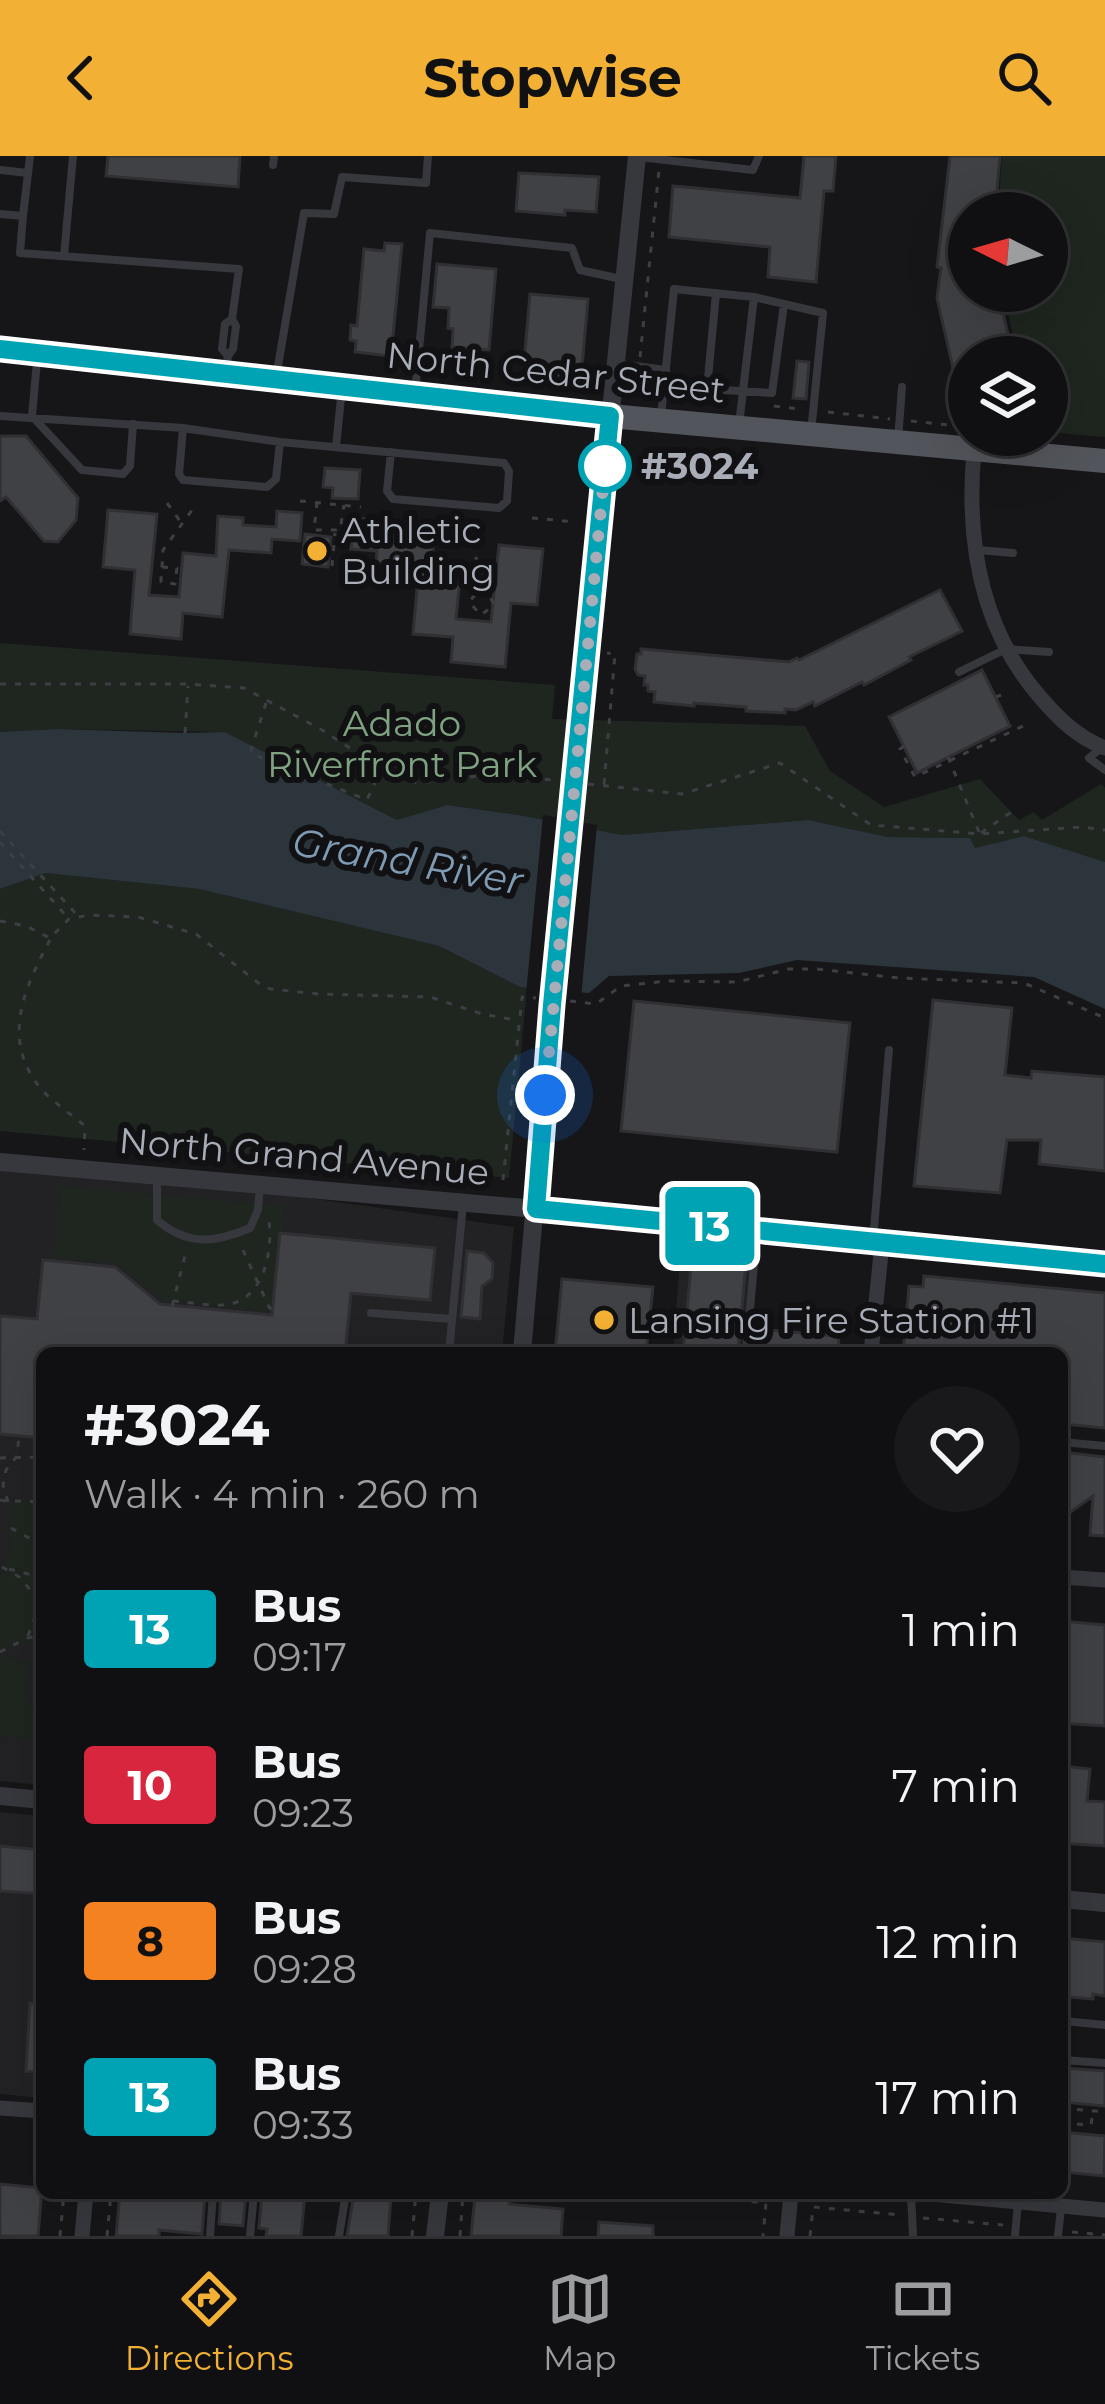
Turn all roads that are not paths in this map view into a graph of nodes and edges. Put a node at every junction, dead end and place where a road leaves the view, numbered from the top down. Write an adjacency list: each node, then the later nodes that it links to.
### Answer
1 (30, 156): 7 (lane)
2 (73, 156): 10 (lane)
3 (428, 156): 20 (lane)
4 (637, 156): 5 (lane); 11 (street)
5 (759, 156)
6 (0, 170): 7 (lane)
7 (28, 172): 9 (lane)
8 (0, 214): 9 (lane)
9 (23, 216): 10 (lane)
10 (64, 256): 17 (lane)
11 (625, 279): 18 (street); 24 (lane)
12 (716, 293): 13 (lane); 19 (lane); 23 (lane)
13 (754, 297): 14 (lane); 23 (lane)
14 (784, 304): 23 (lane); 32 (lane)
15 (0, 349): 16 (main road, North Cedar Street)
16 (38, 353): 17 (main road, North Cedar Street); 26 (lane)
17 (226, 364): 20 (main road, North Cedar Street)
18 (615, 364): 19 (lane); 27 (street)
19 (666, 370): 28 (lane)
20 (276, 379): 21 (main road, North Cedar Street)
21 (342, 386): 24 (main road, North Cedar Street); 35 (lane)
22 (902, 387): 34 (lane)
23 (743, 392): 30 (lane)
24 (415, 394): 27 (main road, North Cedar Street)
25 (0, 416): 26 (lane)
26 (32, 416): 29 (lane); 29 (lane)
27 (610, 416): 28 (main road, North Cedar Street); 53 (street, bridge)
28 (660, 420): 30 (main road, North Cedar Street)
29 (134, 424): 31 (lane)
30 (739, 426): 32 (main road, North Cedar Street)
31 (183, 428): 33 (lane); 33 (lane)
32 (811, 434): 34 (main road, North Cedar Street)
33 (280, 442): 35 (lane)
34 (898, 442): 36 (main road, North Cedar Street)
35 (336, 447): 37 (lane)
36 (948, 447)
37 (391, 452): 37 (lane)
38 (974, 456): 41 (street)
39 (1045, 456): 40 (main road, North Cedar Street)
40 (1105, 461)
41 (975, 550): 42 (lane); 43 (street)
42 (1013, 553)
43 (1006, 649): 44 (lane); 45 (lane); 46 (street)
44 (1049, 652)
45 (958, 672)
46 (1103, 748): 47 (lane)
47 (1105, 770)
48 (889, 1050): 55 (lane)
49 (0, 1162): 50 (street, North Grand Avenue)
50 (157, 1177): 51 (street, North Grand Avenue); 51 (lane)
51 (260, 1186): 52 (street, North Grand Avenue)
52 (463, 1203): 53 (street, North Grand Avenue); 58 (lane)
53 (536, 1209): 54 (street, North Grand Avenue); 60 (street)
54 (757, 1231): 55 (street, North Grand Avenue); 61 (lane)
55 (877, 1243): 56 (street, North Grand Avenue); 62 (street)
56 (1105, 1264)
57 (371, 1313): 58 (lane)
58 (452, 1319): 59 (lane)
59 (450, 1347)
60 (523, 1347)
61 (747, 1347)
62 (871, 1347)
63 (1068, 1443): 64 (lane)
64 (1105, 1447)
65 (1068, 1577): 66 (street)
66 (1105, 1580)
67 (0, 1796): 68 (street)
68 (36, 1799)
69 (1068, 1900): 70 (street)
70 (1105, 1903)
71 (1068, 2021): 72 (lane)
72 (1105, 2025)
73 (1068, 2060): 74 (lane)
74 (1105, 2063)
75 (0, 2108): 76 (street)
76 (36, 2111)
77 (85, 2199): 90 (street)
78 (213, 2199): 91 (lane)
79 (253, 2199): 92 (lane)
80 (345, 2199): 93 (lane)
81 (439, 2199): 94 (street)
82 (790, 2199): 95 (street)
83 (911, 2199): 96 (lane)
84 (999, 2199): 85 (street)
85 (1018, 2202): 86 (street); 88 (lane)
86 (1061, 2206): 87 (street); 89 (lane)
87 (1105, 2210)
88 (1016, 2231)
89 (1058, 2233)
90 (82, 2236)
91 (210, 2236)
92 (250, 2236)
93 (339, 2236)
94 (435, 2236)
95 (787, 2236)
96 (913, 2236)

